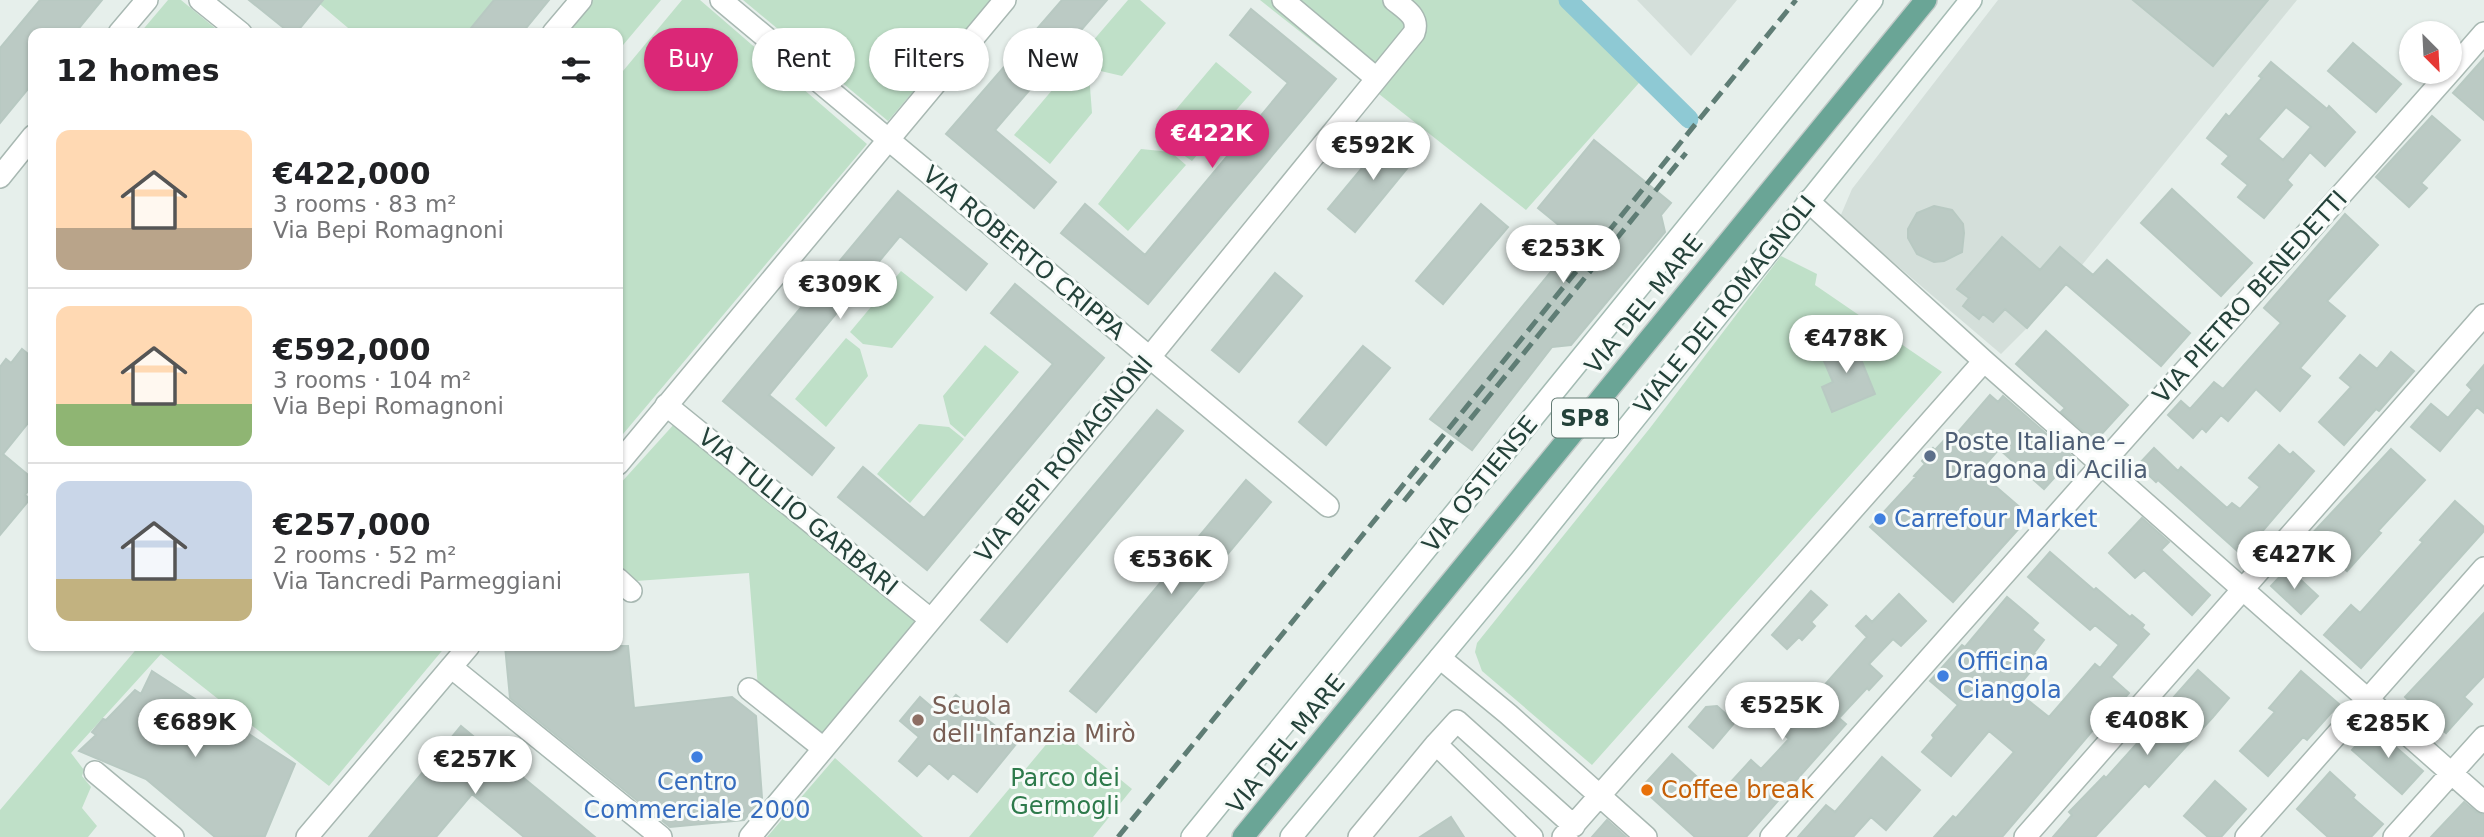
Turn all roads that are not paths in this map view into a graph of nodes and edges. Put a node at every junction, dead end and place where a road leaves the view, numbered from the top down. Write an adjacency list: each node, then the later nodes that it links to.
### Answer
1 (147, 0): 11 (street)
2 (200, 0): 12 (street)
3 (580, 0): 13 (street)
4 (721, 0): 18 (street, VIA ROBERTO CRIPPA)
5 (1004, 0): 18 (street)
6 (1283, 0): 16 (street)
7 (1394, 0): 16 (street, VIA BEPI ROMAGNONI)
8 (1872, 0): 49 (street, VIA OSTIENSE)
9 (1926, 0): 50 (main road, VIA DEL MARE / SP8)
10 (1971, 0): 21 (street, VIALE DEI ROMAGNOLI)
11 (123, 28)
12 (235, 28)
13 (557, 28)
14 (2484, 33): 15 (street, VIA PIETRO BENEDETTI)
15 (2462, 58)
16 (1376, 79): 23 (street, VIA BEPI ROMAGNONI)
17 (2439, 84): 27 (street, VIA PIETRO BENEDETTI)
18 (888, 141): 23 (street, VIA ROBERTO CRIPPA); 25 (street)
19 (28, 142): 20 (street)
20 (0, 177)
21 (1808, 201): 24 (street); 33 (street, VIALE DEI ROMAGNOLI)
22 (2484, 316): 30 (street)
23 (1149, 358): 28 (street, VIA ROBERTO CRIPPA); 31 (street, VIA BEPI ROMAGNONI)
24 (1984, 361): 27 (street); 42 (street)
25 (666, 405): 26 (street); 31 (street, VIA TULLIO GARBARI)
26 (623, 458)
27 (2102, 464): 30 (street); 55 (street, VIA PIETRO BENEDETTI)
28 (1328, 506)
29 (2484, 568): 36 (street)
30 (2244, 590): 36 (street); 56 (street)
31 (930, 619): 39 (street, VIA BEPI ROMAGNONI)
32 (465, 651): 34 (street)
33 (1440, 658): 42 (street); 51 (street, VIALE DEI ROMAGNOLI)
34 (451, 667): 46 (street); 47 (street)
35 (749, 689): 39 (street)
36 (2368, 698): 41 (street); 57 (street)
37 (2484, 737): 41 (street)
38 (1436, 744): 44 (street); 52 (street); 53 (street)
39 (823, 748): 48 (street, VIA BEPI ROMAGNONI)
40 (95, 772): 45 (street)
41 (2452, 773): 43 (street); 58 (street)
42 (1601, 796): 44 (street); 54 (street)
43 (2484, 802)
44 (1569, 831)
45 (173, 837)
46 (307, 837)
47 (661, 837)
48 (750, 837)
49 (1192, 837)
50 (1243, 837)
51 (1291, 837)
52 (1359, 837)
53 (1532, 837)
54 (1646, 837)
55 (1771, 837)
56 (2025, 837)
57 (2246, 837)
58 (2394, 837)

